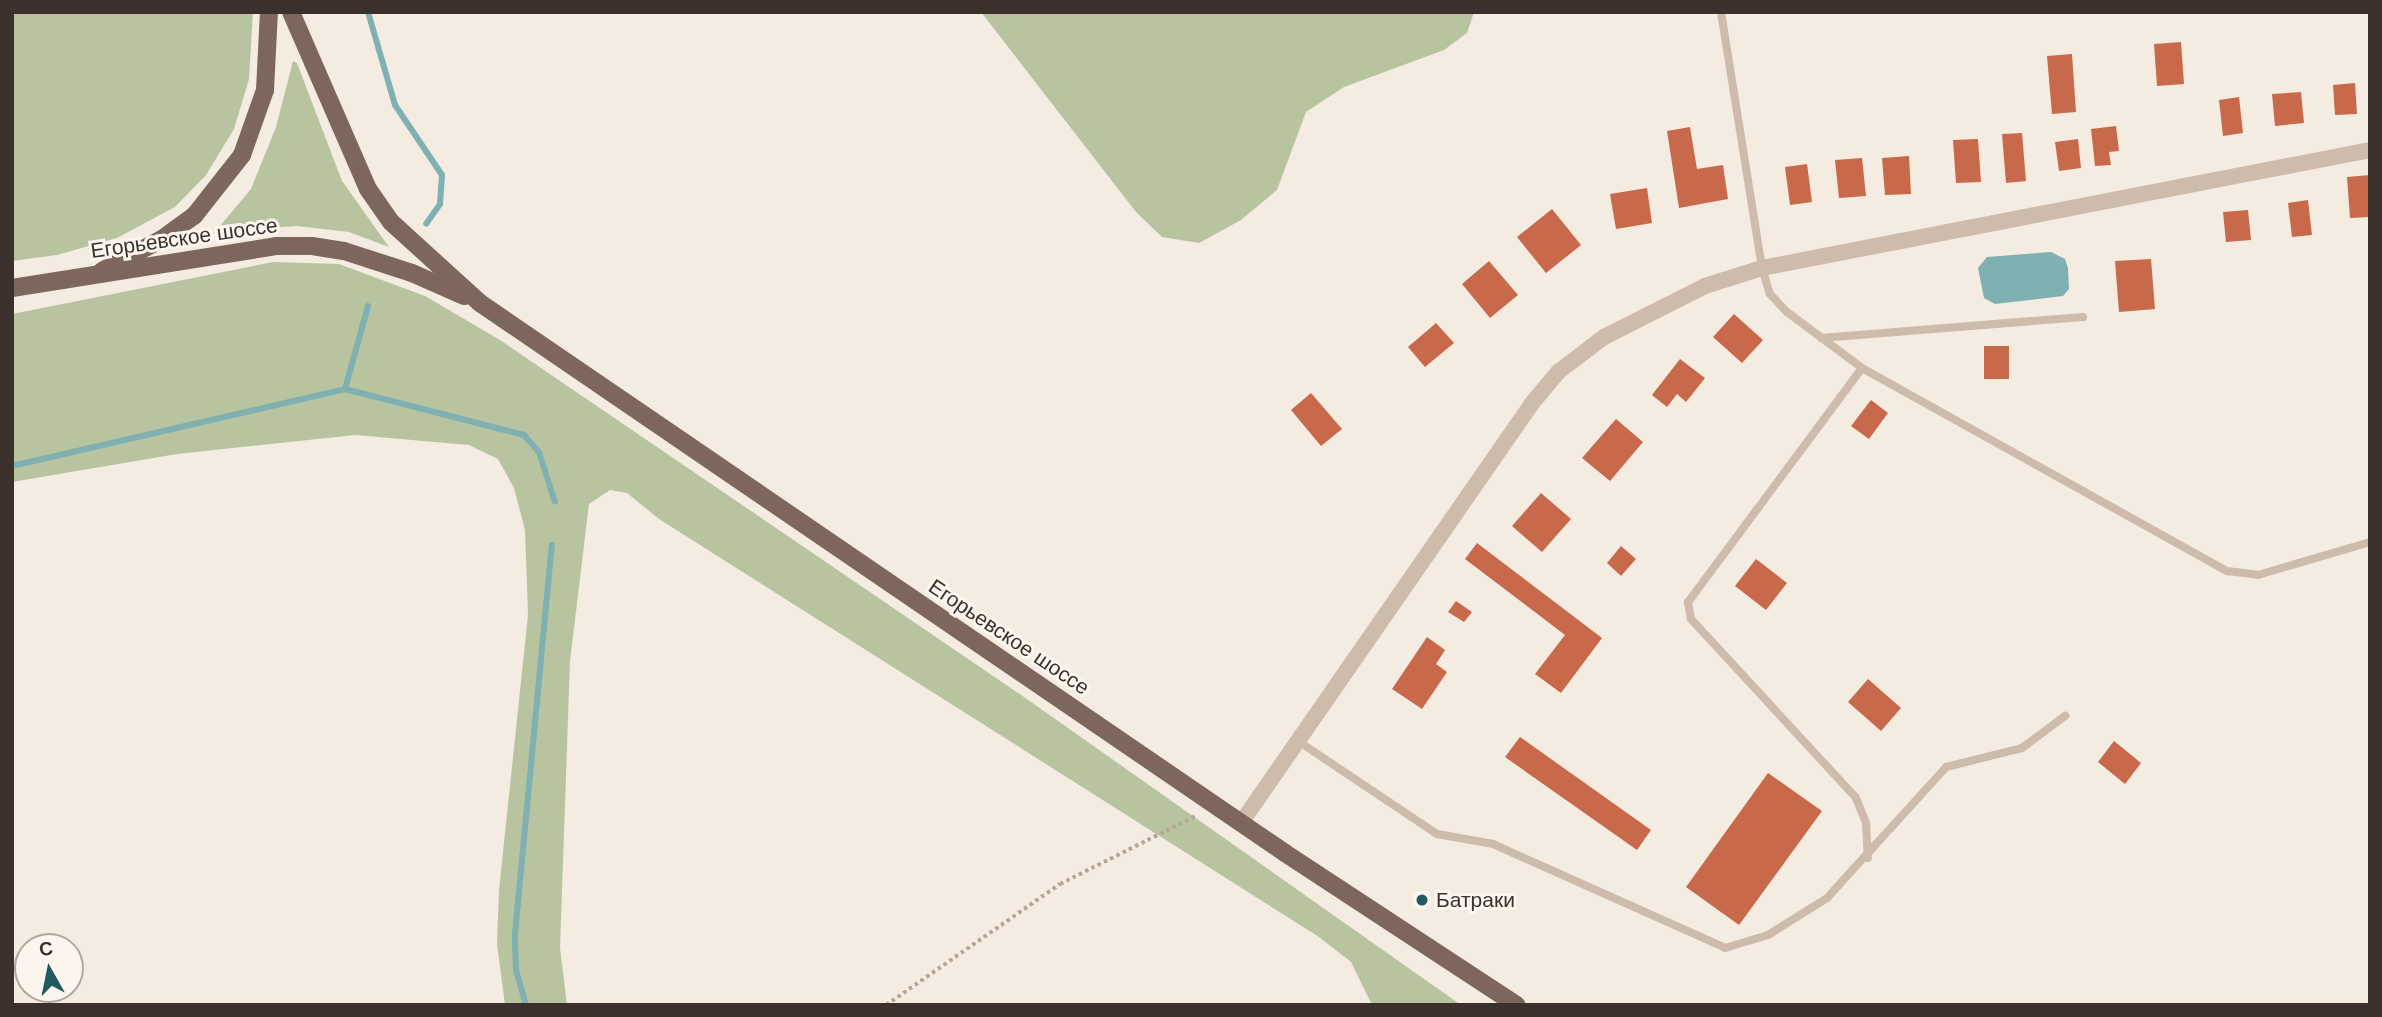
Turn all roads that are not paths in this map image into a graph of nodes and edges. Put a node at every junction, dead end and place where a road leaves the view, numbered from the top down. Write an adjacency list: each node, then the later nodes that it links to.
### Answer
1 (269, 12): 6 (main road)
2 (291, 12): 8 (main road, Егорьевское шоссе)
3 (1721, 12): 5 (lane)
4 (2370, 150): 5 (street)
5 (1762, 268): 10 (lane); 14 (street)
6 (102, 271): 7 (main road, Егорьевское шоссе); 8 (main road, Егорьевское шоссе)
7 (12, 288)
8 (480, 303): 15 (main road, Егорьевское шоссе)
9 (2084, 317): 10 (lane)
10 (1821, 338): 11 (lane)
11 (1862, 368): 12 (lane); 16 (lane)
12 (2370, 542)
13 (2065, 716): 16 (lane)
14 (1298, 741): 15 (street); 16 (lane)
15 (1241, 823): 17 (main road, Егорьевское шоссе)
16 (1868, 858)
17 (1516, 1005)

